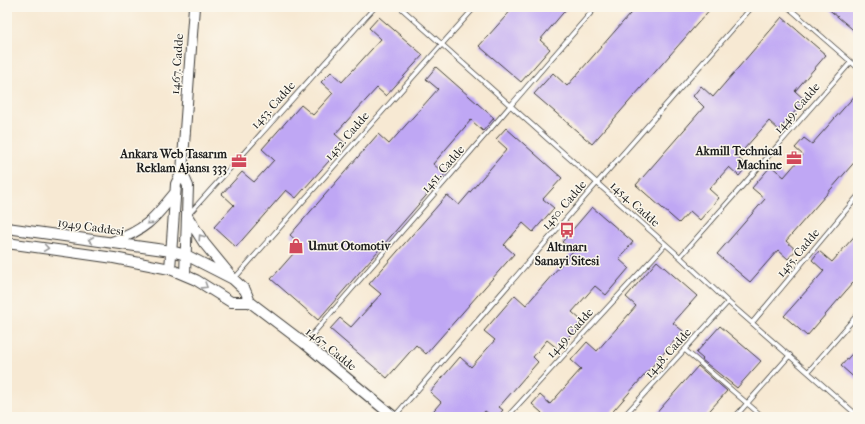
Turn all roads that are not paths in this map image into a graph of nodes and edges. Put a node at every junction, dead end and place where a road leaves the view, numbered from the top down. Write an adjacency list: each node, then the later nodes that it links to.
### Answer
1 (194, 7): 12 (street, 1467. Cadde)
2 (375, 7): 16 (lane, 1453. Cadde)
3 (400, 7): 8 (lane, 1454. Cadde)
4 (475, 7): 8 (lane, 1452. Cadde)
5 (596, 7): 11 (lane, 1451. Cadde)
6 (752, 7): 13 (lane, 1450. Cadde)
7 (788, 7): 9 (lane)
8 (442, 44): 11 (lane, 1454. Cadde); 26 (lane, 1452. Cadde)
9 (851, 62): 10 (lane); 23 (lane, 1449. Cadde)
10 (858, 68)
11 (511, 106): 13 (lane, 1454. Cadde); 31 (lane, 1451. Cadde)
12 (182, 172): 14 (street, 1467. Cadde); 16 (street, 1467. Cadde)
13 (597, 182): 20 (lane, 1454. Cadde); 37 (lane, 1450. Cadde)
14 (175, 193): 18 (street, one-way to 18); 21 (street, 1467. Cadde)
15 (858, 196): 30 (lane, 1455. Cadde)
16 (187, 216): 22 (street, 1467. Cadde); 26 (street, one-way to 16)
17 (7, 228): 18 (street, 1949 Caddesi, one-way to 17)
18 (110, 242): 21 (street, 1949 Caddesi)
19 (7, 243): 24 (street, one-way to 24)
20 (665, 245): 23 (lane, 1454. Cadde); 38 (lane, 1449. Cadde)
21 (171, 250): 22 (street, 1467. Cadde); 24 (street, 1467. Cadde)
22 (186, 255): 25 (street, 1467. Cadde); 26 (street, 1467. Cadde)
23 (680, 257): 28 (lane, 1454. Cadde)
24 (170, 269): 25 (street)
25 (185, 275): 27 (street, one-way to 27)
26 (234, 279): 27 (street, 1467. Cadde)
27 (250, 302): 31 (street, 1467. Cadde)
28 (728, 302): 30 (lane, 1454. Cadde); 32 (lane, 1448. Cadde)
29 (858, 314): 34 (lane)
30 (752, 323): 33 (lane, 1454. Cadde)
31 (304, 343): 37 (street, 1467. Cadde)
32 (685, 350): 35 (lane); 39 (lane, 1448. Cadde)
33 (790, 355): 34 (lane, 1454. Cadde); 35 (lane)
34 (808, 372): 36 (lane, 1454. Cadde)
35 (747, 403): 40 (lane); 41 (lane)
36 (858, 416)
37 (394, 417)
38 (507, 417)
39 (624, 417)
40 (735, 417)
41 (763, 417)

